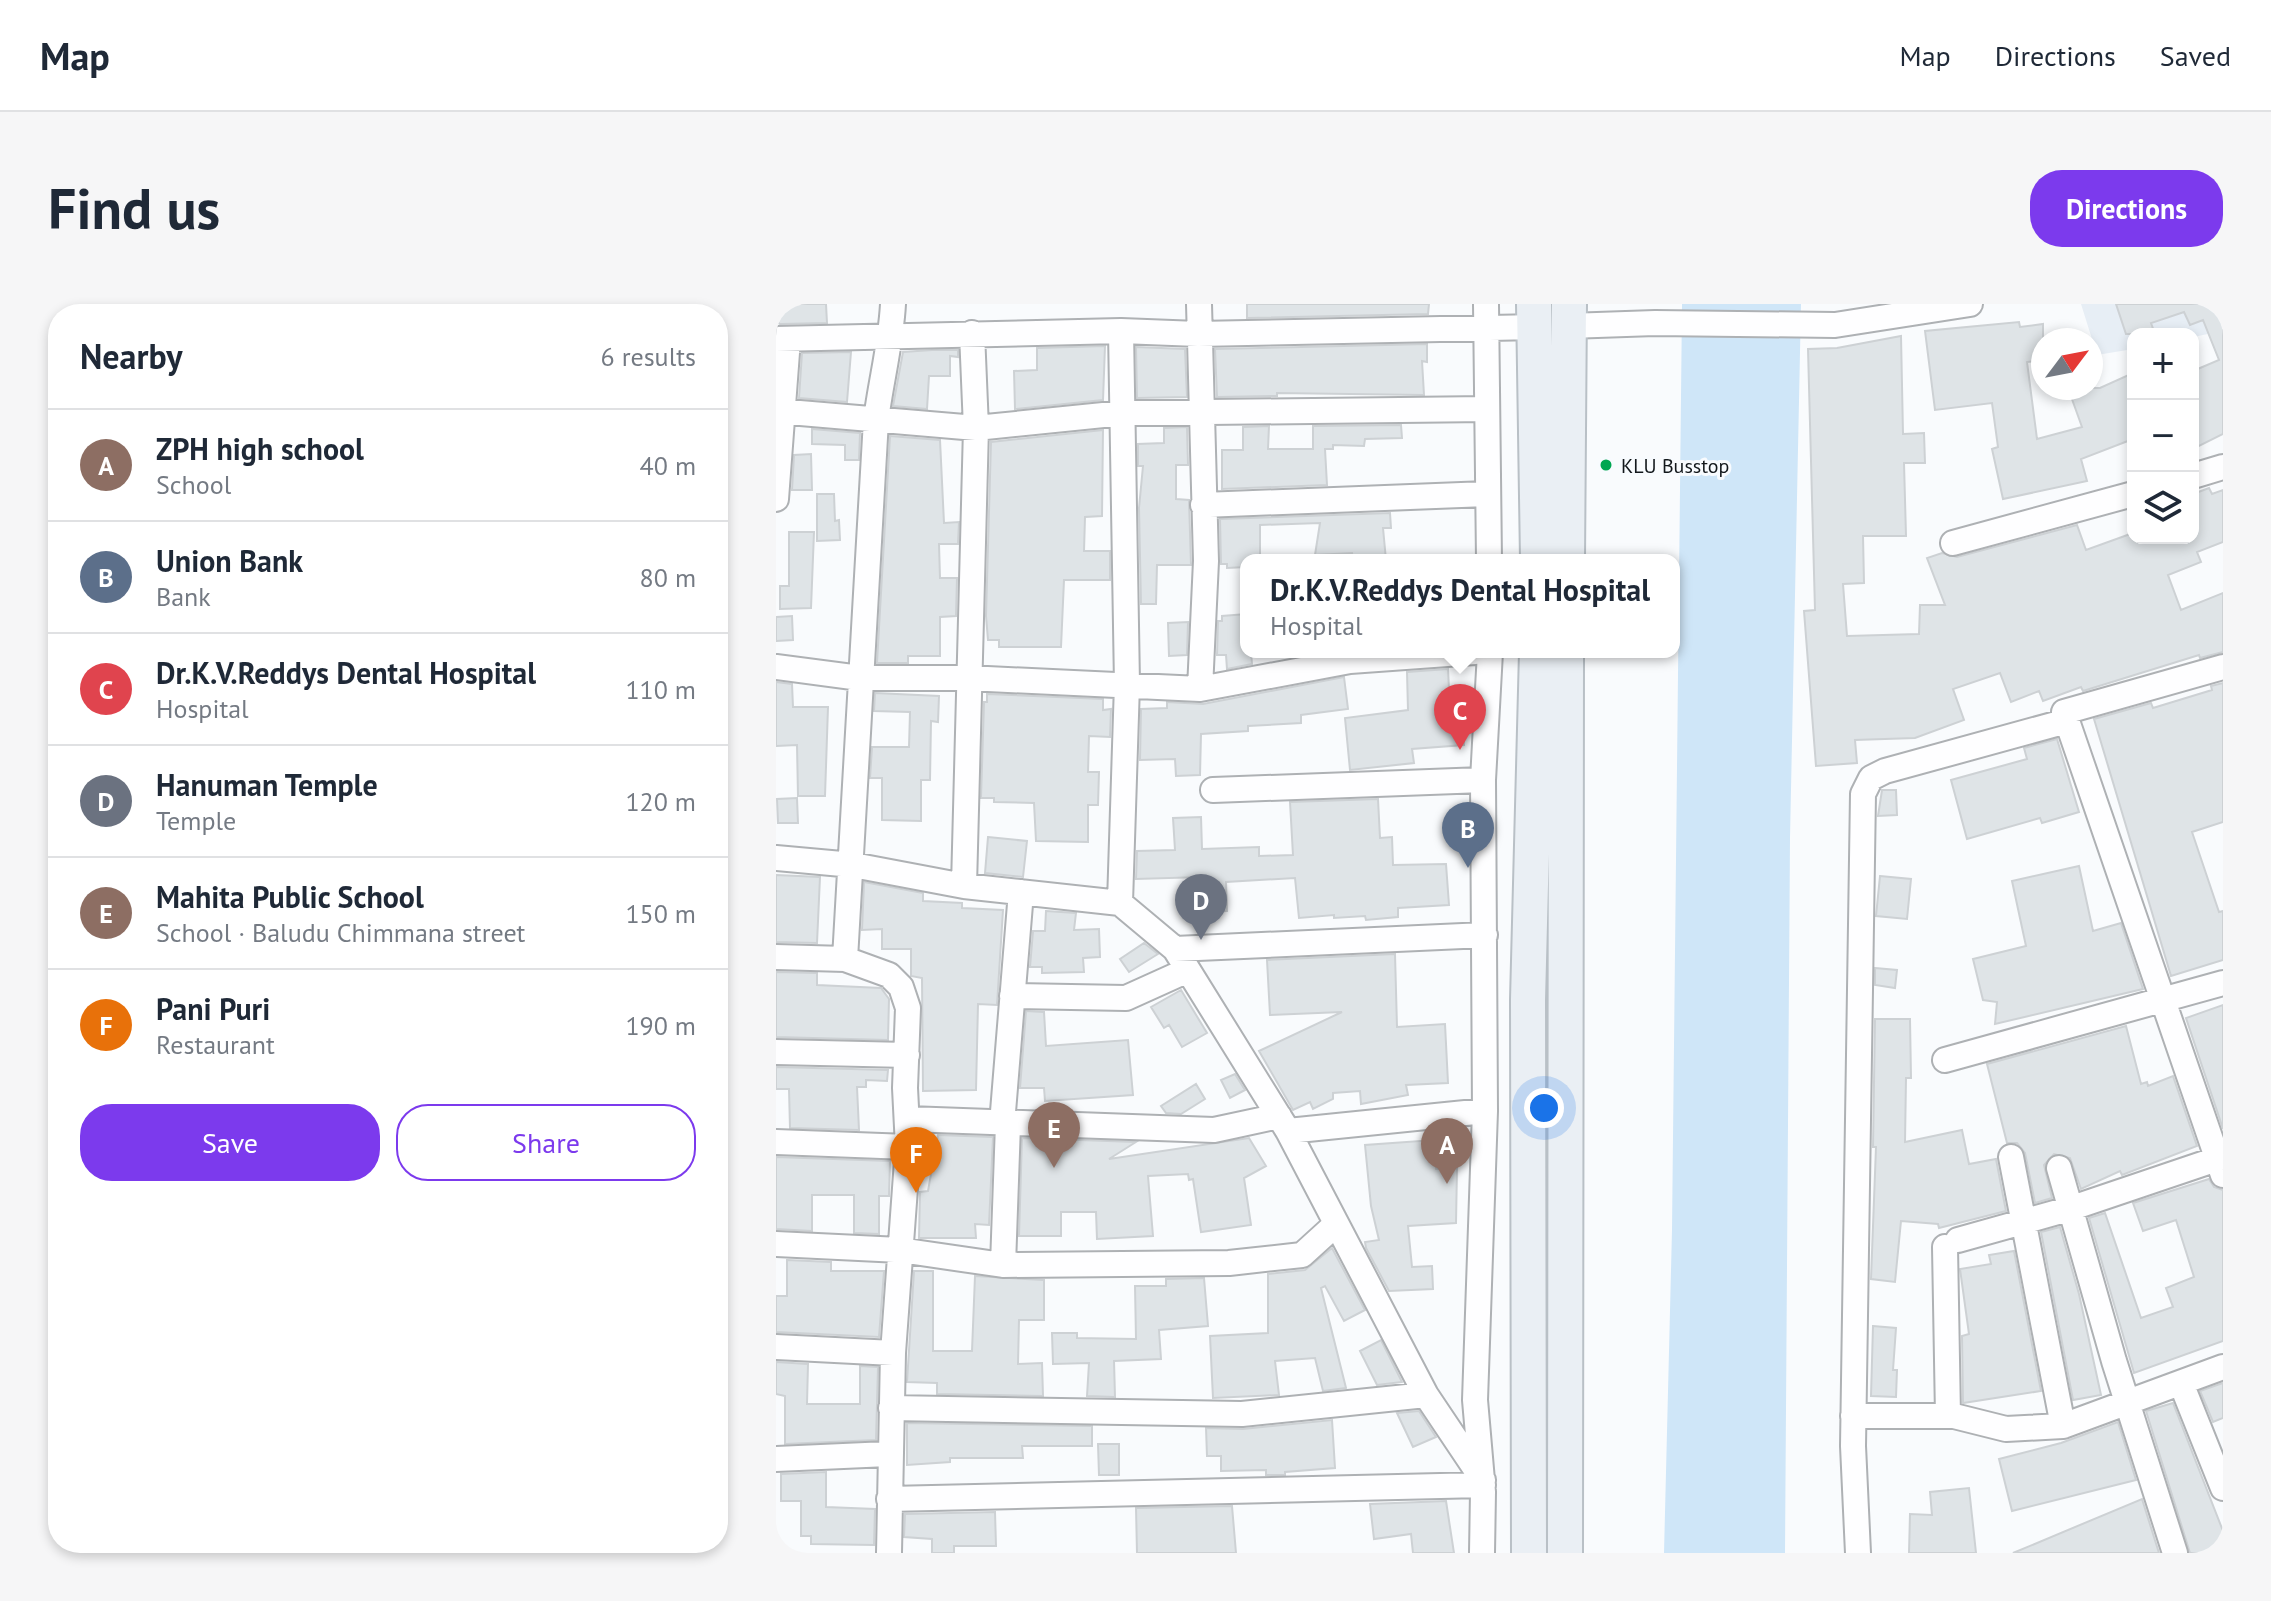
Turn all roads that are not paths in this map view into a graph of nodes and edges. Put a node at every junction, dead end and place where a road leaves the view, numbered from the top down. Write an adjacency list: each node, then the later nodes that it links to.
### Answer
1 (893, 304): 12 (street)
2 (1199, 304): 11 (street)
3 (1970, 304): 4 (street)
4 (1649, 313): 7 (street)
5 (1486, 315): 6 (street); 8 (street); 14 (street)
6 (1534, 315): 28 (highway)
7 (1568, 315): 29 (highway)
8 (1446, 316): 11 (street)
9 (1121, 331): 10 (street); 11 (street); 17 (street)
10 (972, 333): 12 (street); 19 (street)
11 (1198, 334): 16 (street)
12 (892, 338): 13 (street); 18 (street)
13 (782, 339): 15 (street)
14 (1487, 409): 16 (street); 22 (street)
15 (781, 411): 18 (street); 24 (street)
16 (1202, 412): 17 (street); 25 (street)
17 (1123, 413): 19 (street); 38 (street)
18 (876, 420): 19 (street); 36 (street)
19 (976, 428): 37 (street)
20 (2223, 467): 21 (street)
21 (2199, 474)
22 (1487, 494): 25 (street); 27 (street)
23 (2127, 496): 26 (street)
24 (776, 499)
25 (1203, 505): 39 (street)
26 (1953, 543)
27 (1489, 554)
28 (1538, 554)
29 (1567, 554)
30 (1392, 658): 39 (street)
31 (1490, 658): 41 (street)
32 (1537, 658): 90 (highway)
33 (1566, 658): 91 (highway)
34 (776, 667): 36 (street)
35 (2223, 667): 40 (street)
36 (860, 678): 37 (street); 44 (street)
37 (967, 678): 38 (street); 45 (street)
38 (1127, 684): 39 (street); 47 (street)
39 (1200, 689)
40 (2067, 721): 54 (street); 80 (street)
41 (1483, 780): 42 (street); 48 (street)
42 (1213, 790)
43 (776, 858): 44 (street)
44 (853, 865): 45 (street); 50 (street)
45 (964, 886): 46 (street)
46 (1021, 892): 47 (street); 53 (street)
47 (1120, 903): 51 (street)
48 (1485, 935): 51 (street); 58 (street)
49 (776, 957): 50 (street)
50 (845, 959): 56 (street)
51 (1181, 960): 53 (street); 61 (street)
52 (2223, 983): 54 (street)
53 (1012, 996): 60 (street)
54 (2165, 1002): 57 (street); 65 (street)
55 (776, 1052): 56 (street)
56 (907, 1055): 59 (street)
57 (1945, 1060)
58 (1485, 1111): 61 (street); 85 (street)
59 (908, 1119): 60 (street); 63 (street)
60 (1005, 1124): 61 (street); 72 (street)
61 (1283, 1124): 69 (street)
62 (776, 1142): 63 (street)
63 (908, 1147): 71 (street)
64 (2011, 1157): 68 (street)
65 (2220, 1167): 67 (street)
66 (2059, 1168): 67 (street)
67 (2072, 1208): 68 (street); 78 (street)
68 (2024, 1219): 81 (street); 82 (street)
69 (1335, 1225): 72 (street); 77 (street)
70 (776, 1244): 71 (street)
71 (900, 1250): 72 (street); 74 (street)
72 (1003, 1265)
73 (776, 1347): 74 (street)
74 (893, 1353): 79 (street)
75 (2223, 1367): 76 (street)
76 (2181, 1383): 78 (street); 86 (street)
77 (1426, 1395): 79 (street); 85 (street)
78 (2128, 1404): 82 (street); 93 (street)
79 (891, 1408): 83 (street)
80 (1853, 1416): 81 (street); 92 (street)
81 (1948, 1416): 82 (street)
82 (2063, 1426)
83 (888, 1454): 84 (street); 87 (street)
84 (776, 1459)
85 (1483, 1482): 87 (street); 89 (street)
86 (2223, 1488)
87 (889, 1499): 88 (street)
88 (889, 1553)
89 (1482, 1553)
90 (1529, 1553)
91 (1565, 1553)
92 (1858, 1553)
93 (2175, 1553)

